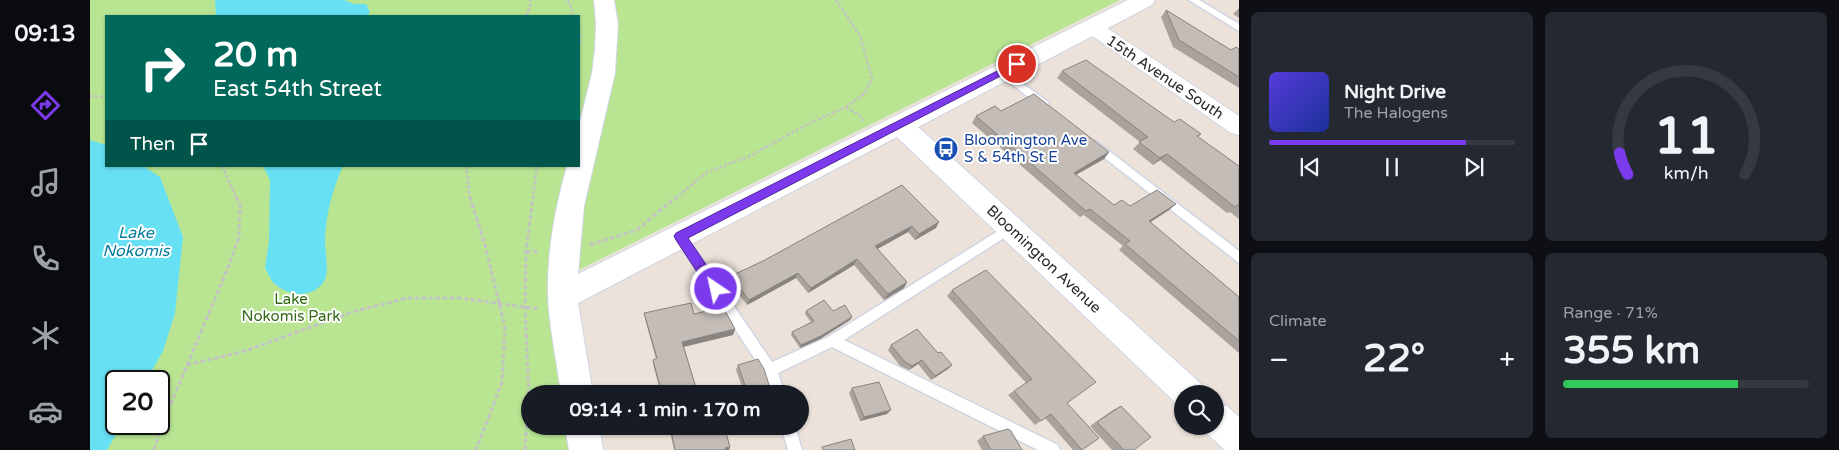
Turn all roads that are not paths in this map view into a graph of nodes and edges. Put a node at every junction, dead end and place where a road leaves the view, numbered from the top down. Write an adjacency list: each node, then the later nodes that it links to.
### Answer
1 (604, 0): 11 (street)
2 (1145, 0): 4 (street)
3 (1193, 0): 5 (lane)
4 (1091, 26): 6 (street); 9 (street, 15th Avenue South)
5 (1239, 28)
6 (1002, 72): 7 (lane); 8 (street)
7 (1051, 110)
8 (899, 124): 13 (street, Bloomington Avenue); 14 (street)
9 (1239, 127)
10 (1090, 141): 15 (lane)
11 (580, 166)
12 (580, 167): 16 (street)
13 (1010, 228): 17 (lane); 21 (street, Bloomington Avenue)
14 (680, 236): 16 (street); 18 (lane)
15 (1239, 258)
16 (563, 296): 19 (street)
17 (832, 341): 18 (lane); 28 (lane)
18 (770, 370): 20 (lane)
19 (576, 385)
20 (775, 385)
21 (1179, 385)
22 (1224, 426): 25 (street)
23 (584, 435): 26 (street)
24 (791, 435): 27 (lane)
25 (1239, 440)
26 (586, 450)
27 (795, 450)
28 (1053, 450)

